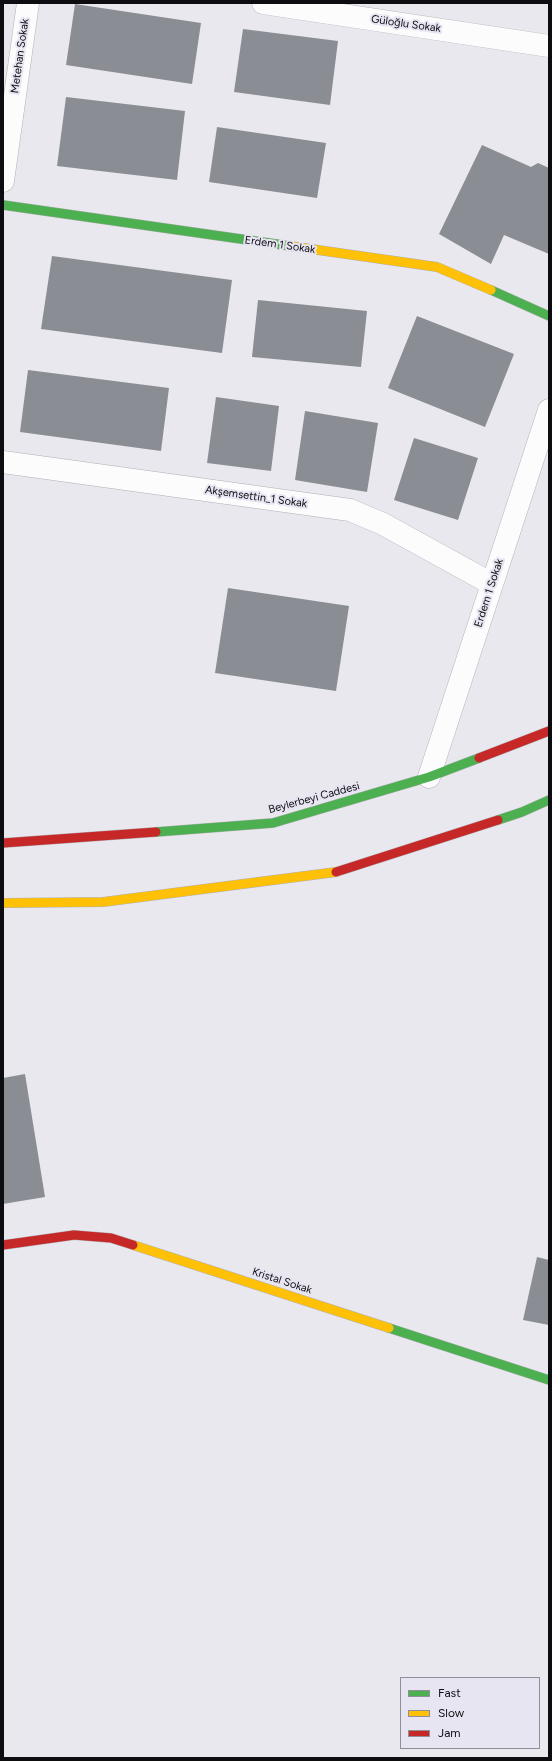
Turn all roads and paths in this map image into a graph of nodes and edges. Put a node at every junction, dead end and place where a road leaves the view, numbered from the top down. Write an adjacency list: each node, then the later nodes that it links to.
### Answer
1 (28, 3): 4 (street, Metehan Sokak)
2 (263, 3): 3 (street, Güloğlu Sokak)
3 (549, 46)
4 (3, 181)
5 (3, 204): 6 (street, Erdem 1 Sokak)
6 (549, 316)
7 (549, 410): 9 (street, Erdem 1 Sokak)
8 (3, 462): 9 (street, Akşemsettin_1 Sokak)
9 (492, 584): 11 (street, Erdem 1 Sokak)
10 (549, 731): 11 (street, Beylerbeyi Caddesi)
11 (429, 777): 13 (street, Beylerbeyi Caddesi)
12 (549, 800): 14 (street)
13 (3, 843)
14 (3, 903)
15 (3, 1245): 16 (street, Kristal Sokak)
16 (549, 1380)

